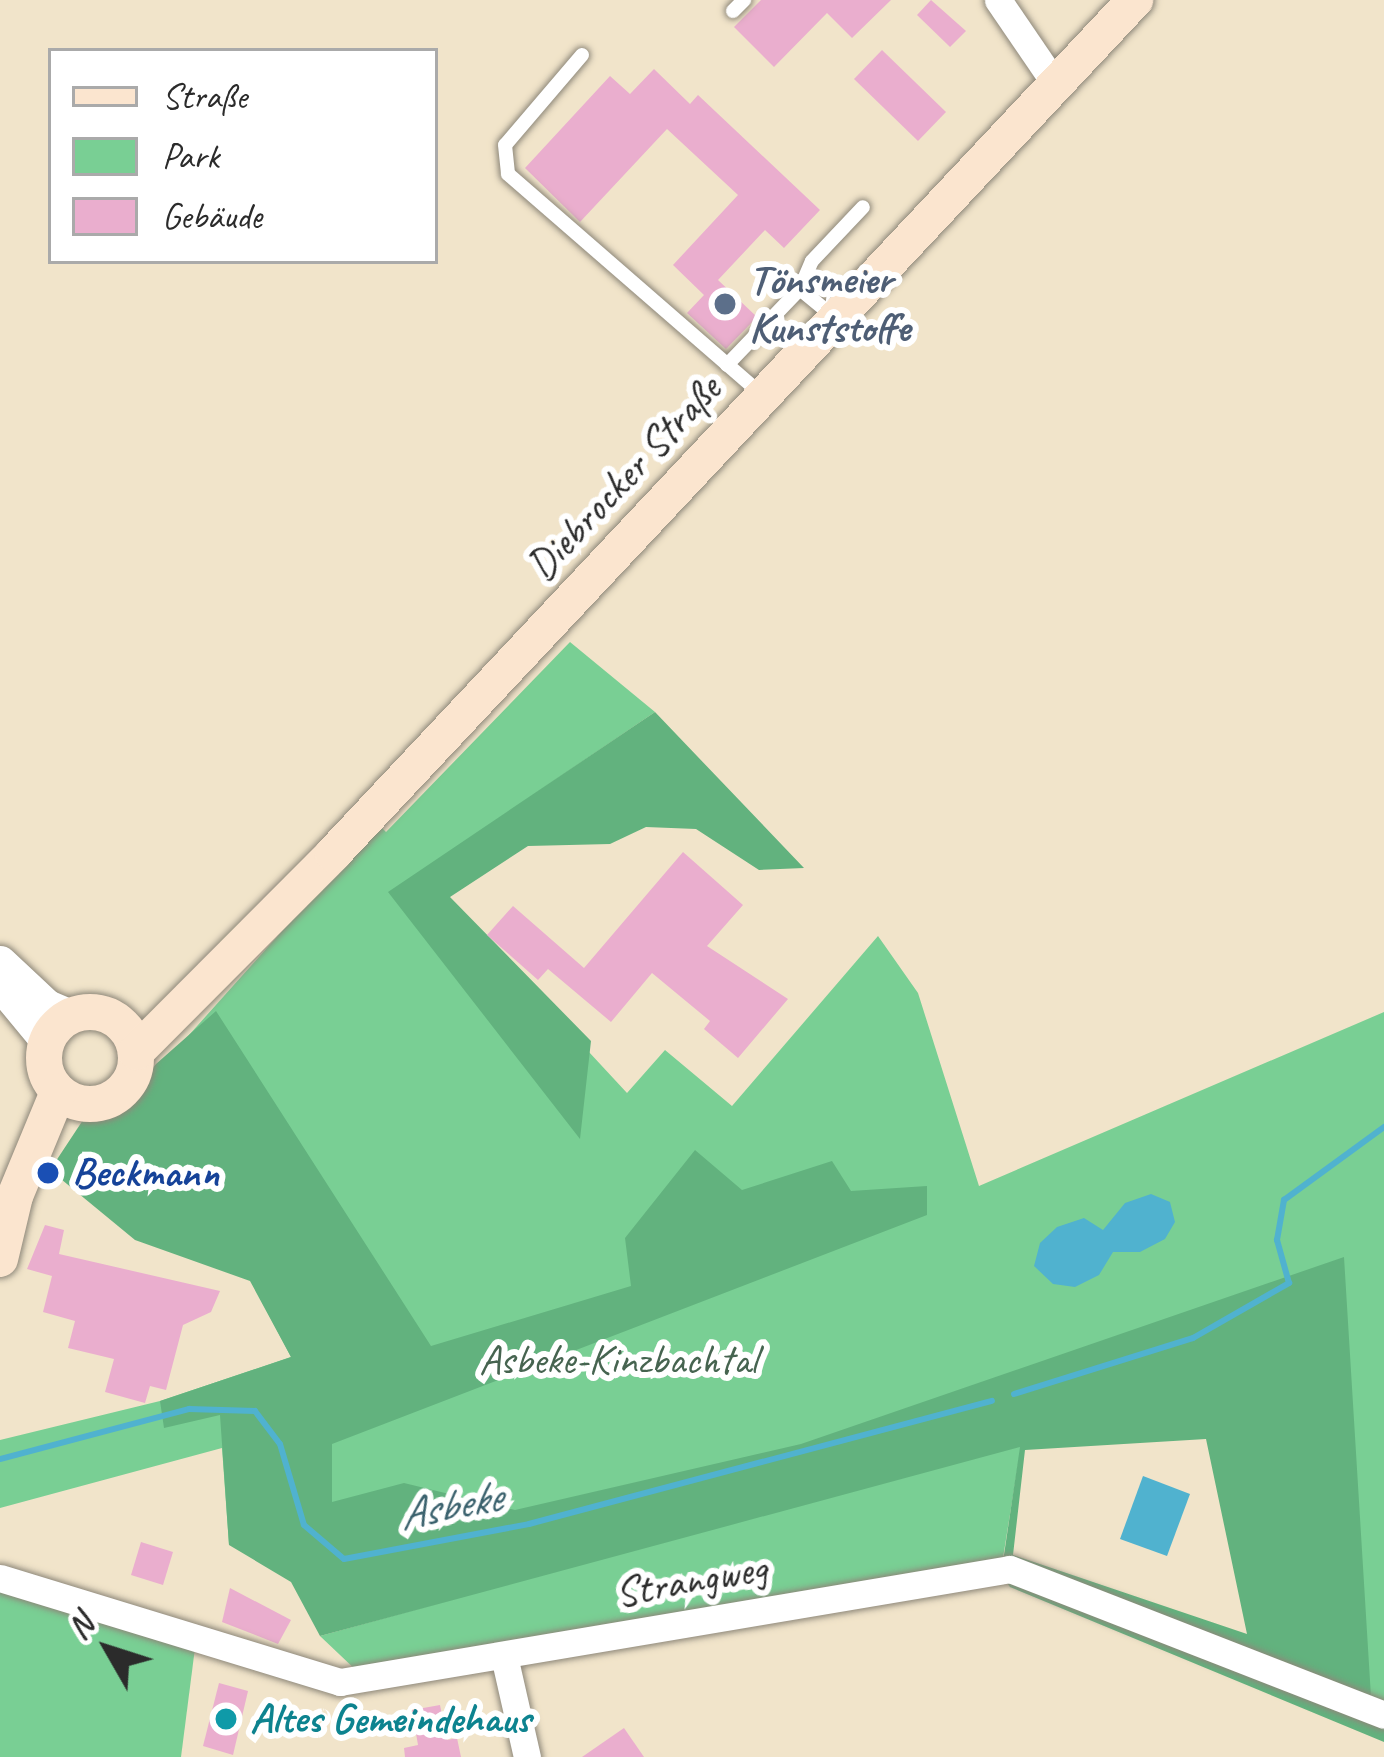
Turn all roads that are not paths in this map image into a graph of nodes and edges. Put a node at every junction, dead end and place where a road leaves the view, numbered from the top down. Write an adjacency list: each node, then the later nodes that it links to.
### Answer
1 (998, 0): 4 (street)
2 (1135, 0): 4 (main road, Diebrocker Straße)
3 (582, 56): 8 (lane)
4 (1056, 85): 7 (main road, Diebrocker Straße)
5 (863, 207): 6 (lane)
6 (800, 289): 7 (lane); 8 (lane)
7 (836, 318): 9 (main road, Diebrocker Straße)
8 (728, 365): 9 (lane)
9 (763, 396): 13 (main road, Diebrocker Straße)
10 (0, 962): 12 (street)
11 (0, 985): 12 (street)
12 (59, 1029): 13 (main road); 14 (main road)
13 (128, 1038): 14 (main road)
14 (70, 1098): 15 (main road)
15 (5, 1242)
16 (0, 1578): 17 (street, Strangweg)
17 (504, 1656): 18 (street, Strangweg); 19 (street)
18 (1384, 1715)
19 (527, 1757)

